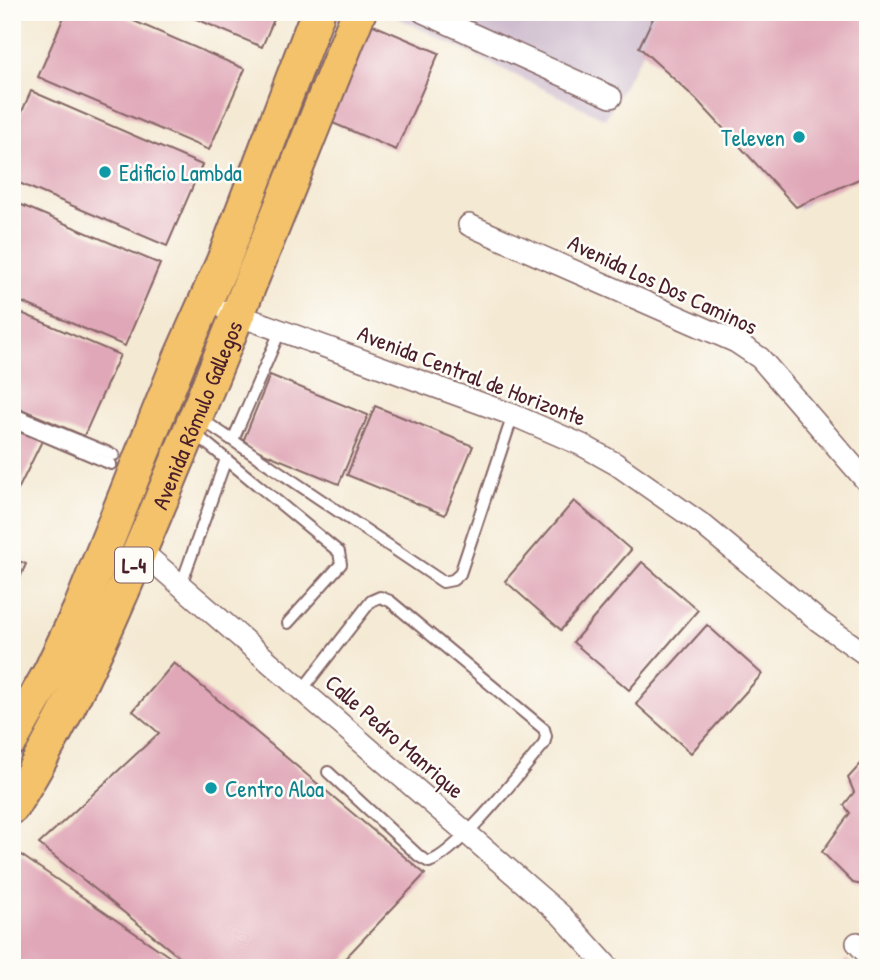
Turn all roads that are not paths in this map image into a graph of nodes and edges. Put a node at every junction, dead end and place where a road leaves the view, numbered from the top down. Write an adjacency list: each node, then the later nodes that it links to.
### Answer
1 (318, 12): 6 (main road, Avenida Rómulo Gallegos / L-4)
2 (359, 12): 9 (main road, Avenida Rómulo Gallegos / L-4)
3 (423, 12): 4 (street)
4 (611, 97)
5 (227, 177): 6 (main road)
6 (236, 222): 8 (main road, Avenida Rómulo Gallegos / L-4)
7 (469, 225): 19 (street, Avenida Los Dos Caminos)
8 (206, 303): 9 (street, Avenida Central de Horizonte); 11 (main road, Avenida Rómulo Gallegos / L-4)
9 (237, 315): 10 (street, Avenida Central de Horizonte); 16 (main road, Avenida Rómulo Gallegos / L-4)
10 (281, 329): 14 (street, Avenida Central de Horizonte); 17 (lane)
11 (180, 359): 12 (main road); 25 (main road, Avenida Rómulo Gallegos / L-4)
12 (138, 395)
13 (12, 413): 15 (lane)
14 (513, 415): 17 (lane); 23 (street, Avenida Central de Horizonte)
15 (12, 422)
16 (193, 423): 17 (lane); 18 (lane); 20 (main road, Avenida Rómulo Gallegos / L-4)
17 (233, 440)
18 (226, 459): 21 (lane); 22 (lane)
19 (863, 472)
20 (141, 550): 21 (street, Calle Pedro Manrique); 27 (main road, Avenida Rómulo Gallegos / L-4)
21 (181, 585): 24 (street, Calle Pedro Manrique)
22 (288, 623)
23 (868, 656)
24 (302, 690): 28 (street, Calle Pedro Manrique); 28 (lane)
25 (12, 738)
26 (328, 772): 28 (lane)
27 (12, 807)
28 (466, 832): 29 (street, Calle Pedro Manrique)
29 (609, 968)

